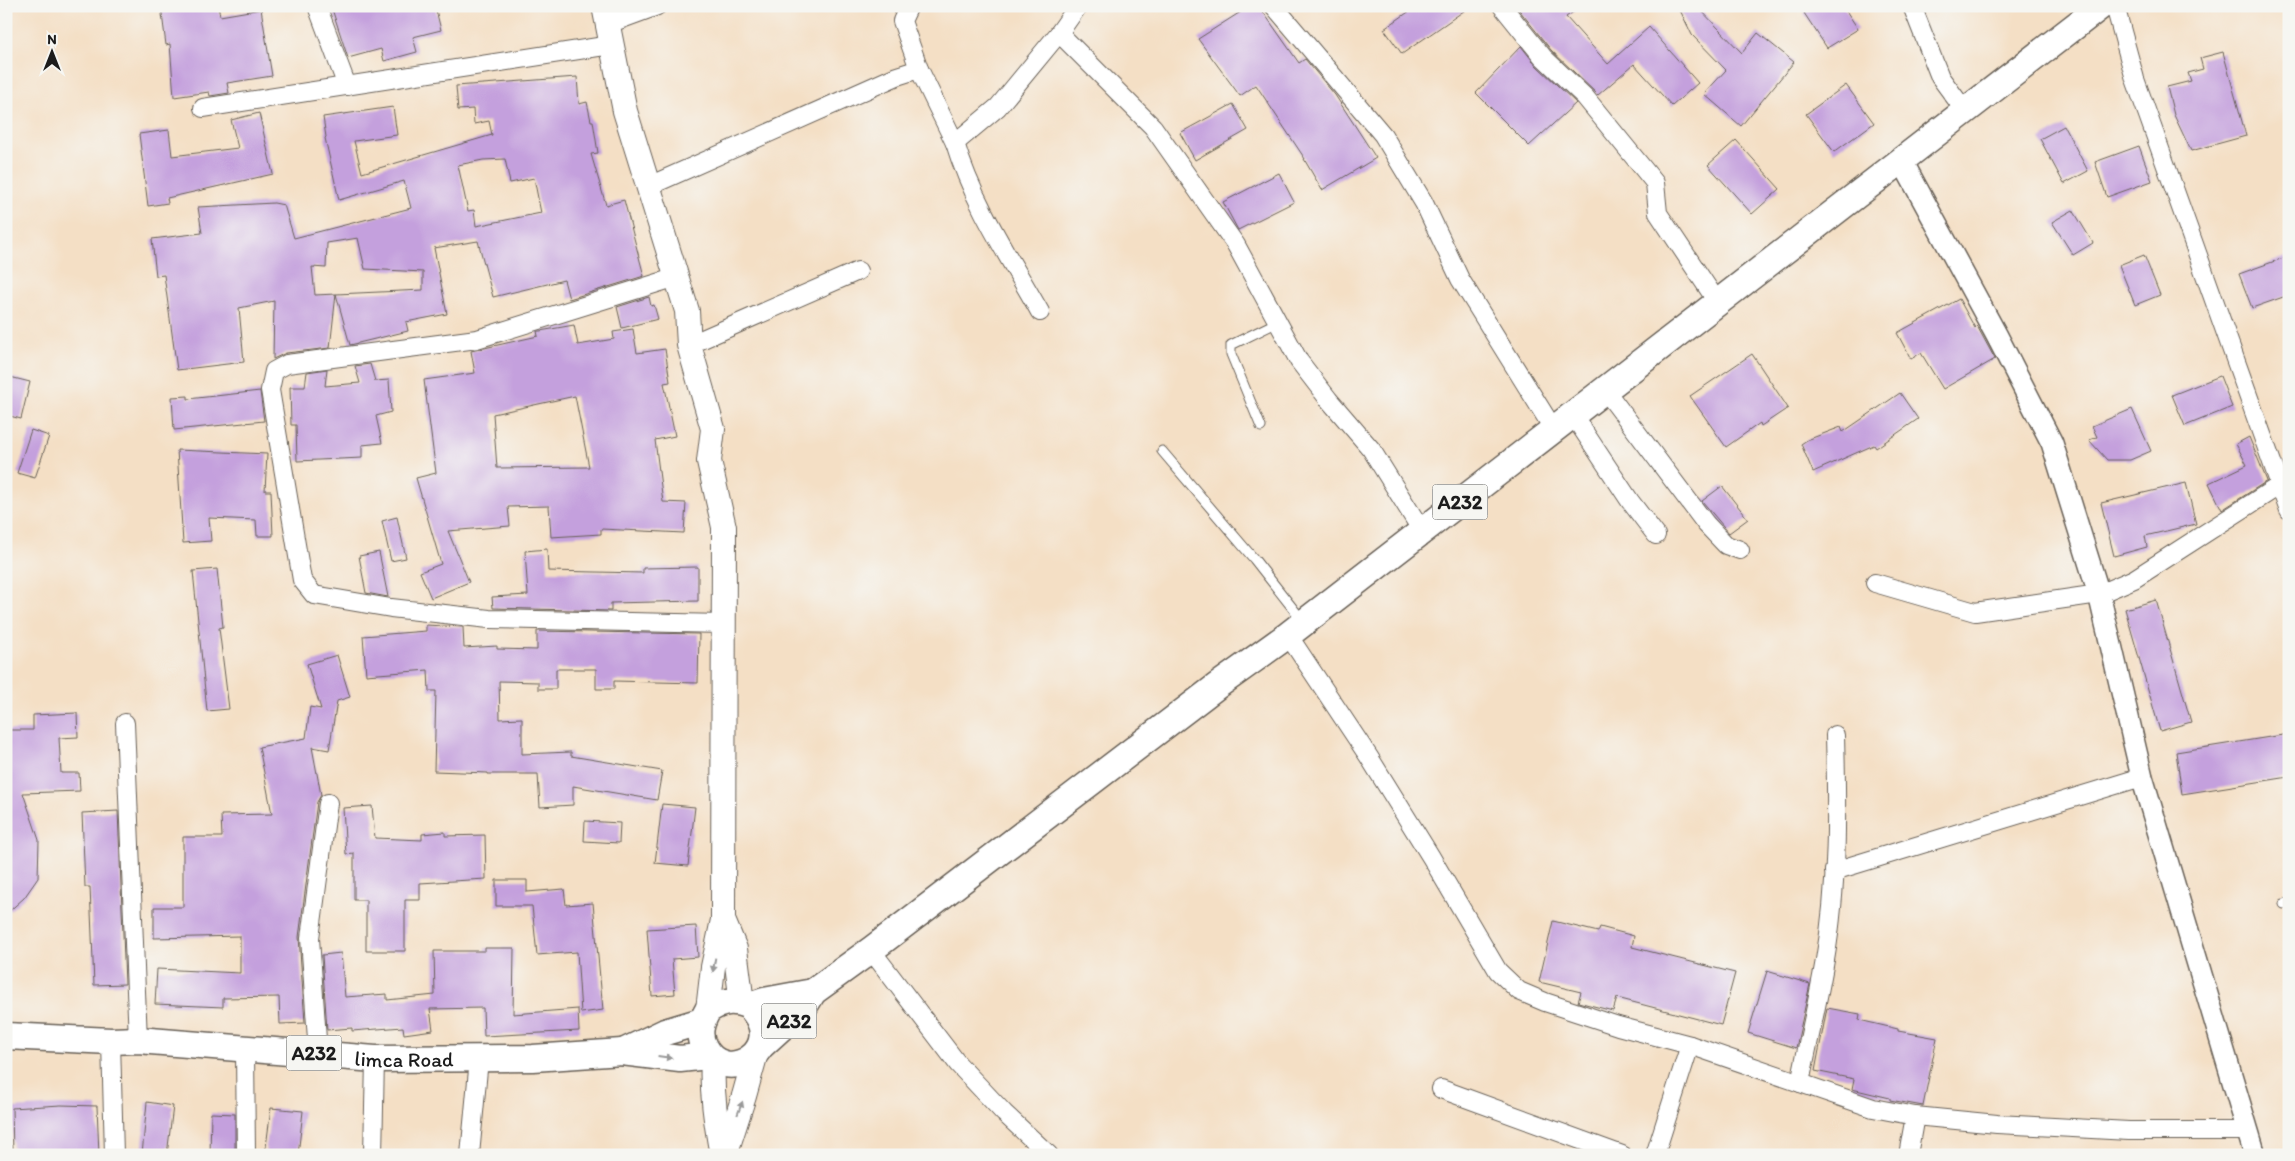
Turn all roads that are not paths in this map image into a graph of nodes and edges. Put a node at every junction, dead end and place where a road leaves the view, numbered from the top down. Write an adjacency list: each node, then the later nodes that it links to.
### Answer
1 (317, 6): 13 (street)
2 (657, 6): 10 (street)
3 (909, 6): 12 (street)
4 (1078, 6): 11 (street)
5 (1274, 6): 26 (street)
6 (1502, 6): 21 (street)
7 (1912, 6): 15 (street)
8 (2101, 6): 15 (main road, A232)
9 (2115, 6): 29 (street)
10 (607, 25): 13 (street); 18 (main road)
11 (1059, 33): 16 (street); 23 (street)
12 (919, 69): 16 (street); 18 (street)
13 (347, 86): 14 (street)
14 (204, 108)
15 (1965, 111): 17 (main road, A232)
16 (955, 143): 22 (street)
17 (1902, 161): 21 (main road, A232); 35 (street)
18 (650, 186): 20 (main road)
19 (858, 271): 24 (street)
20 (677, 277): 24 (main road); 36 (street)
21 (1718, 304): 25 (main road, A232)
22 (1040, 312)
23 (1278, 322): 27 (lane); 31 (street)
24 (689, 345): 36 (main road)
25 (1605, 390): 26 (main road, A232); 33 (street)
26 (1563, 423): 31 (main road, A232); 32 (street)
27 (1261, 428)
28 (1162, 451): 37 (lane)
29 (2284, 482): 30 (street); 35 (street)
30 (2289, 510)
31 (1422, 531): 37 (main road, A232)
32 (1656, 535)
33 (1740, 550)
34 (1875, 583): 35 (street)
35 (2099, 594): 40 (street)
36 (723, 624): 43 (main road)
37 (1296, 629): 44 (main road, A232); 51 (street)
38 (125, 723): 49 (street)
39 (1835, 735): 42 (street)
40 (2142, 777): 42 (street); 62 (street)
41 (328, 803): 55 (street)
42 (1834, 871): 59 (street)
43 (724, 920): 46 (main road); 47 (main road, one-way to 47)
44 (871, 950): 45 (main road, A232); 68 (street)
45 (813, 992): 46 (main road, A232); 53 (main road, A232)
46 (745, 1005): 47 (main road); 53 (main road)
47 (705, 1016): 54 (main road, limca Road / A232); 56 (main road)
48 (6, 1036): 50 (main road, limca Road / A232)
49 (138, 1040): 50 (main road, limca Road / A232); 52 (main road, limca Road / A232)
50 (111, 1041): 63 (street)
51 (1690, 1045): 59 (street); 70 (street)
52 (245, 1049): 55 (main road, limca Road / A232); 64 (street)
53 (758, 1050): 56 (main road); 67 (main road, one-way to 53)
54 (622, 1052): 56 (main road, limca Road / A232, one-way to 56); 58 (main road, limca Road / A232)
55 (318, 1054): 57 (main road, limca Road / A232)
56 (711, 1058): 67 (main road)
57 (375, 1059): 58 (main road, limca Road / A232); 65 (street)
58 (478, 1059): 66 (street)
59 (1800, 1083): 61 (street)
60 (1441, 1089): 69 (street)
61 (1915, 1116): 62 (street); 71 (street)
62 (2248, 1131): 72 (street)
63 (114, 1155)
64 (246, 1155)
65 (373, 1155)
66 (470, 1155)
67 (723, 1155)
68 (1048, 1155)
69 (1622, 1155)
70 (1655, 1155)
71 (1908, 1155)
72 (2255, 1155)

